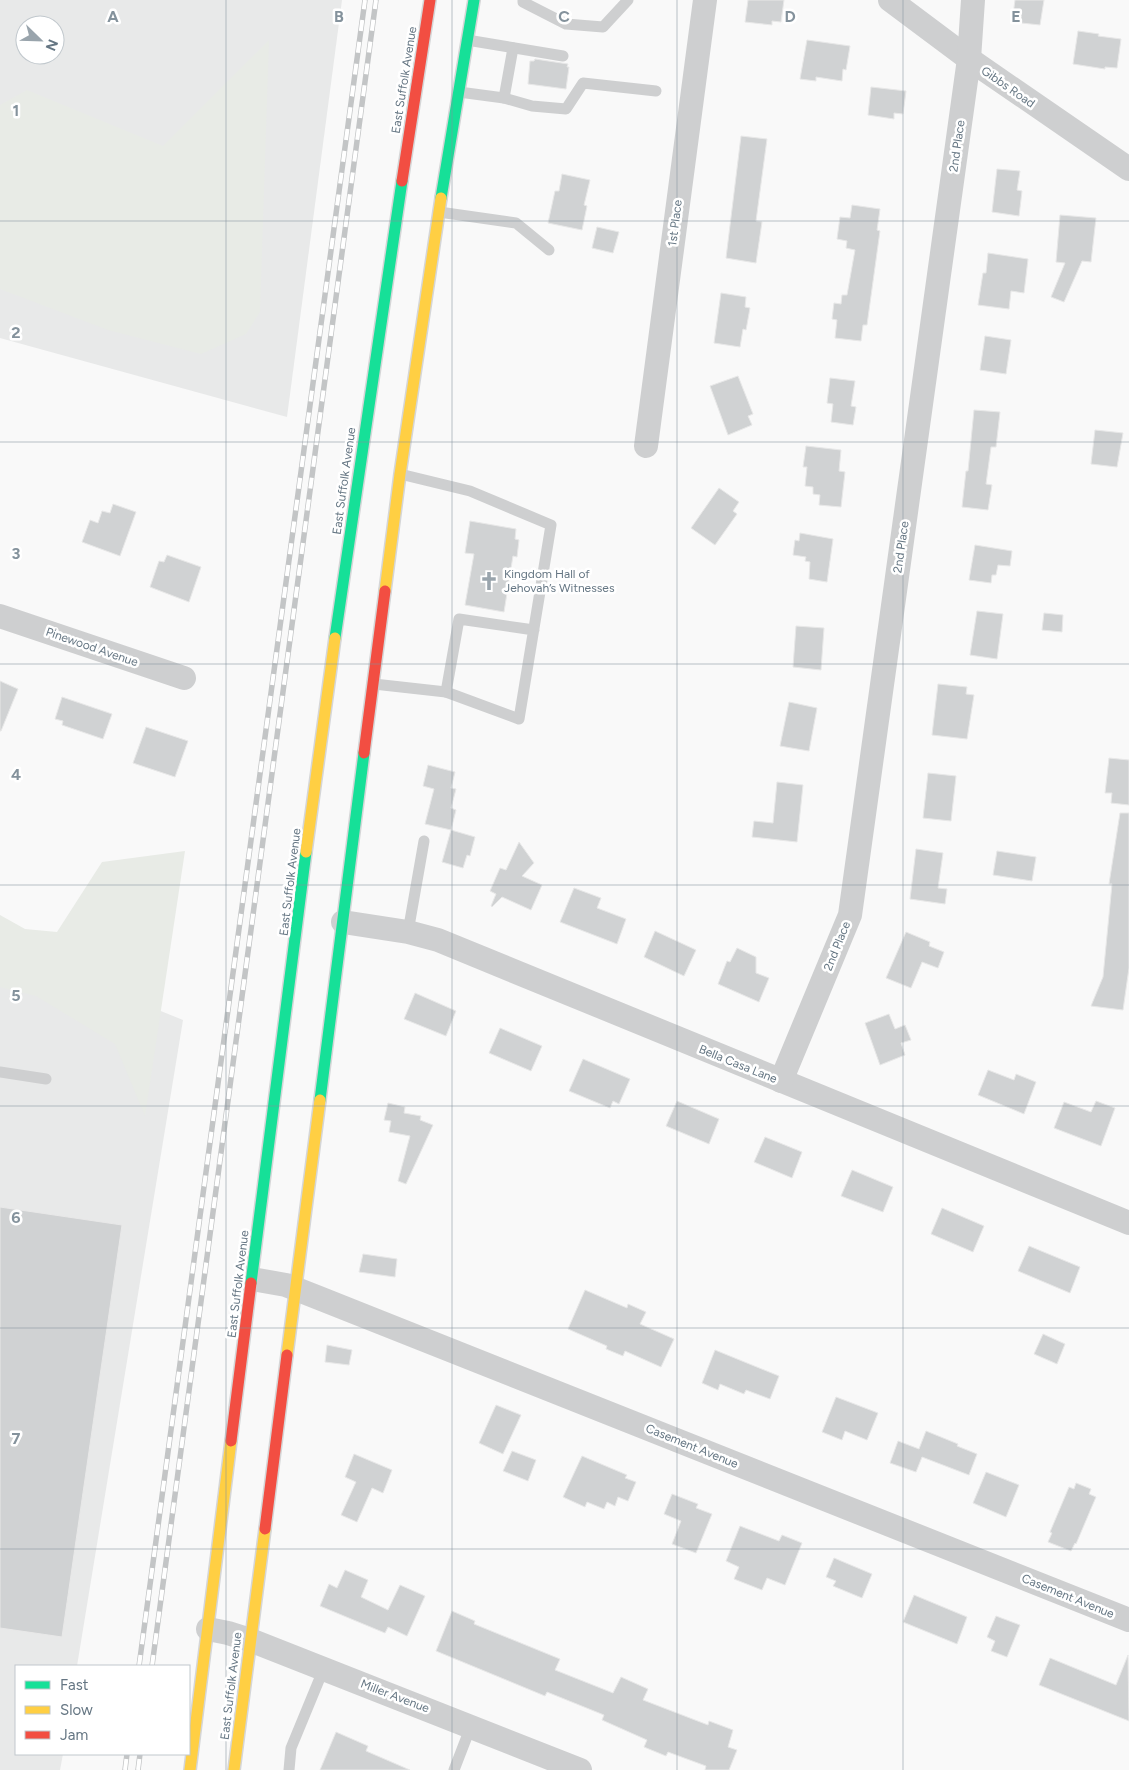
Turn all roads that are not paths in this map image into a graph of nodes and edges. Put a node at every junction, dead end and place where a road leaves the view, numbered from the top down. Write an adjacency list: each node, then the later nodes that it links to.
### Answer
1 (430, 0): 32 (main road, East Suffolk Avenue)
2 (474, 0): 8 (main road, East Suffolk Avenue)
3 (523, 0): 4 (lane)
4 (628, 0)
5 (705, 0): 18 (street, 1st Place)
6 (890, 0): 11 (street, Gibbs Road)
7 (973, 0): 11 (street, 2nd Place)
8 (467, 40): 9 (lane); 13 (main road, East Suffolk Avenue)
9 (513, 48): 10 (lane); 14 (lane)
10 (563, 56)
11 (969, 59): 15 (street, Gibbs Road); 30 (street, 2nd Place)
12 (656, 90): 14 (lane)
13 (459, 92): 14 (lane); 16 (main road, East Suffolk Avenue)
14 (504, 98)
15 (1129, 170)
16 (439, 212): 17 (lane); 19 (main road, East Suffolk Avenue)
17 (549, 250)
18 (646, 446)
19 (400, 474): 21 (lane); 23 (main road, East Suffolk Avenue)
20 (0, 616): 22 (street, Pinewood Avenue)
21 (534, 630): 24 (lane); 24 (lane)
22 (184, 678)
23 (374, 684): 24 (lane); 26 (main road, East Suffolk Avenue)
24 (446, 692)
25 (424, 841): 27 (lane)
26 (343, 922): 27 (street, Bella Casa Lane); 33 (main road, East Suffolk Avenue)
27 (408, 932): 30 (street, Bella Casa Lane)
28 (0, 1072): 29 (lane)
29 (46, 1078)
30 (781, 1081): 31 (street, Bella Casa Lane)
31 (1128, 1221)
32 (252, 1279): 33 (street, Casement Avenue); 35 (main road, East Suffolk Avenue)
33 (296, 1289): 34 (street, Casement Avenue); 36 (main road, East Suffolk Avenue)
34 (1129, 1620)
35 (208, 1629): 36 (street, Miller Avenue); 39 (main road, East Suffolk Avenue)
36 (250, 1640): 37 (street, Miller Avenue); 40 (main road, East Suffolk Avenue)
37 (324, 1668): 38 (street, Miller Avenue); 41 (lane)
38 (471, 1726): 42 (lane); 43 (street, Miller Avenue)
39 (190, 1770)
40 (234, 1770)
41 (289, 1770)
42 (454, 1770)
43 (580, 1770)

